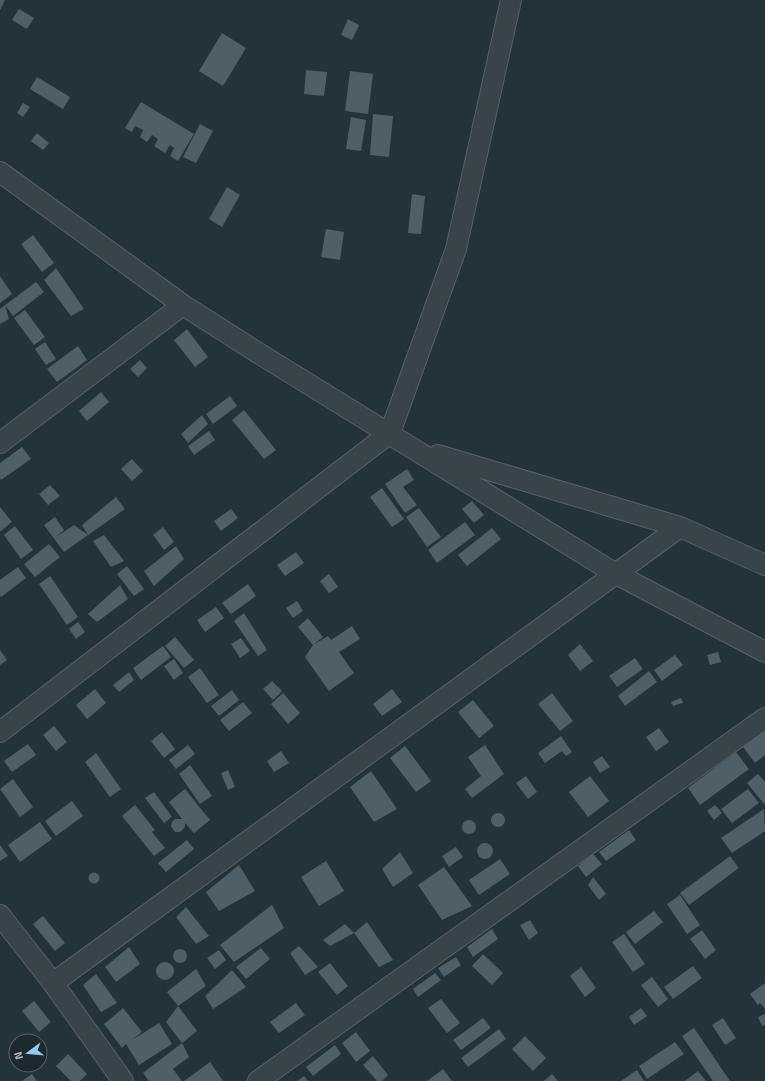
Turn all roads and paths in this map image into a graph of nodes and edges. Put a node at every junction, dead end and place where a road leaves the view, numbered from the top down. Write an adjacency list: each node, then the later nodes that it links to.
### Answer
1 (511, 0): 4 (street)
2 (0, 172): 3 (street)
3 (183, 305): 4 (street); 5 (street)
4 (390, 433): 6 (street); 12 (street)
5 (0, 443)
6 (413, 448): 7 (street); 9 (street)
7 (680, 527): 8 (street); 9 (street)
8 (765, 565)
9 (616, 574): 10 (street); 14 (street)
10 (765, 652)
11 (765, 718): 16 (street)
12 (0, 732)
13 (0, 915): 14 (street)
14 (53, 983): 15 (street)
15 (123, 1081)
16 (258, 1081)

